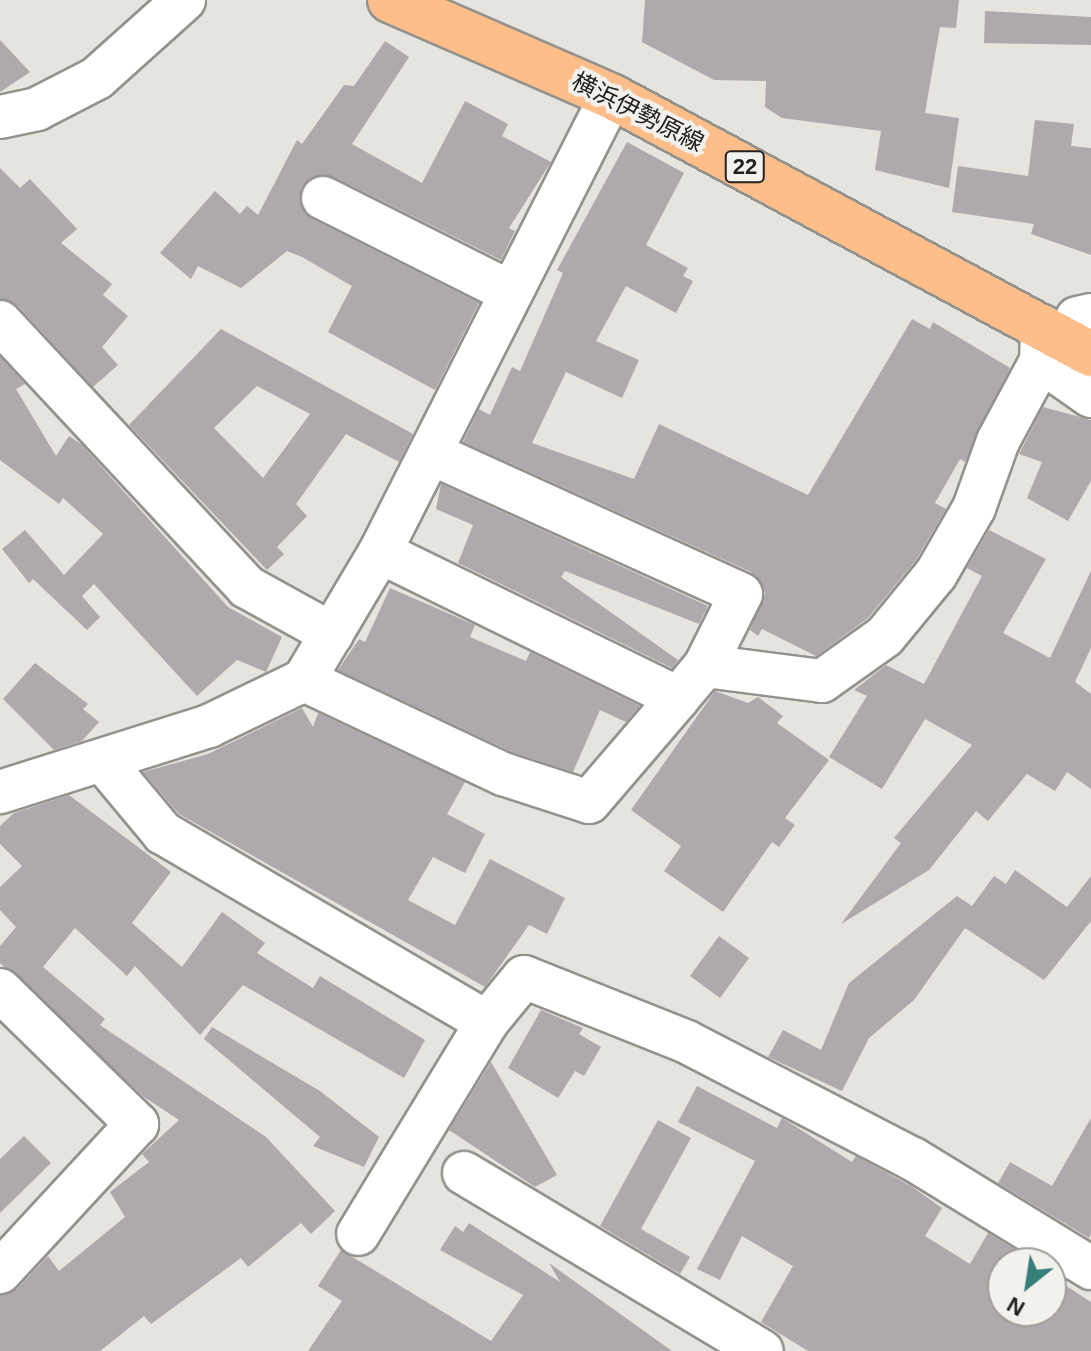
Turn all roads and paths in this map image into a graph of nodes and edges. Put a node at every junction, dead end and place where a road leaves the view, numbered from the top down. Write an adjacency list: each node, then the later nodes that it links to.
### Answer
1 (184, 0): 5 (street)
2 (390, 0): 4 (main road, 横浜伊勢原線 / 22)
3 (457, 0): 9 (main road, 横浜伊勢原線 / 22)
4 (611, 96): 7 (street); 9 (main road, 横浜伊勢原線 / 22)
5 (0, 117)
6 (323, 198): 7 (street)
7 (510, 292): 11 (street)
8 (0, 322): 13 (street)
9 (1072, 333): 10 (street); 14 (street)
10 (1091, 396)
11 (430, 453): 12 (street); 14 (street)
12 (380, 552): 13 (street); 16 (street)
13 (332, 634): 15 (street)
14 (705, 666): 16 (street)
15 (304, 680): 16 (street); 17 (street)
16 (678, 698)
17 (103, 761): 18 (street); 20 (street)
18 (0, 792)
19 (0, 990): 24 (street)
20 (487, 1022): 22 (street); 23 (street)
21 (464, 1173): 25 (street)
22 (358, 1234)
23 (1091, 1268)
24 (0, 1272)
25 (762, 1351)

